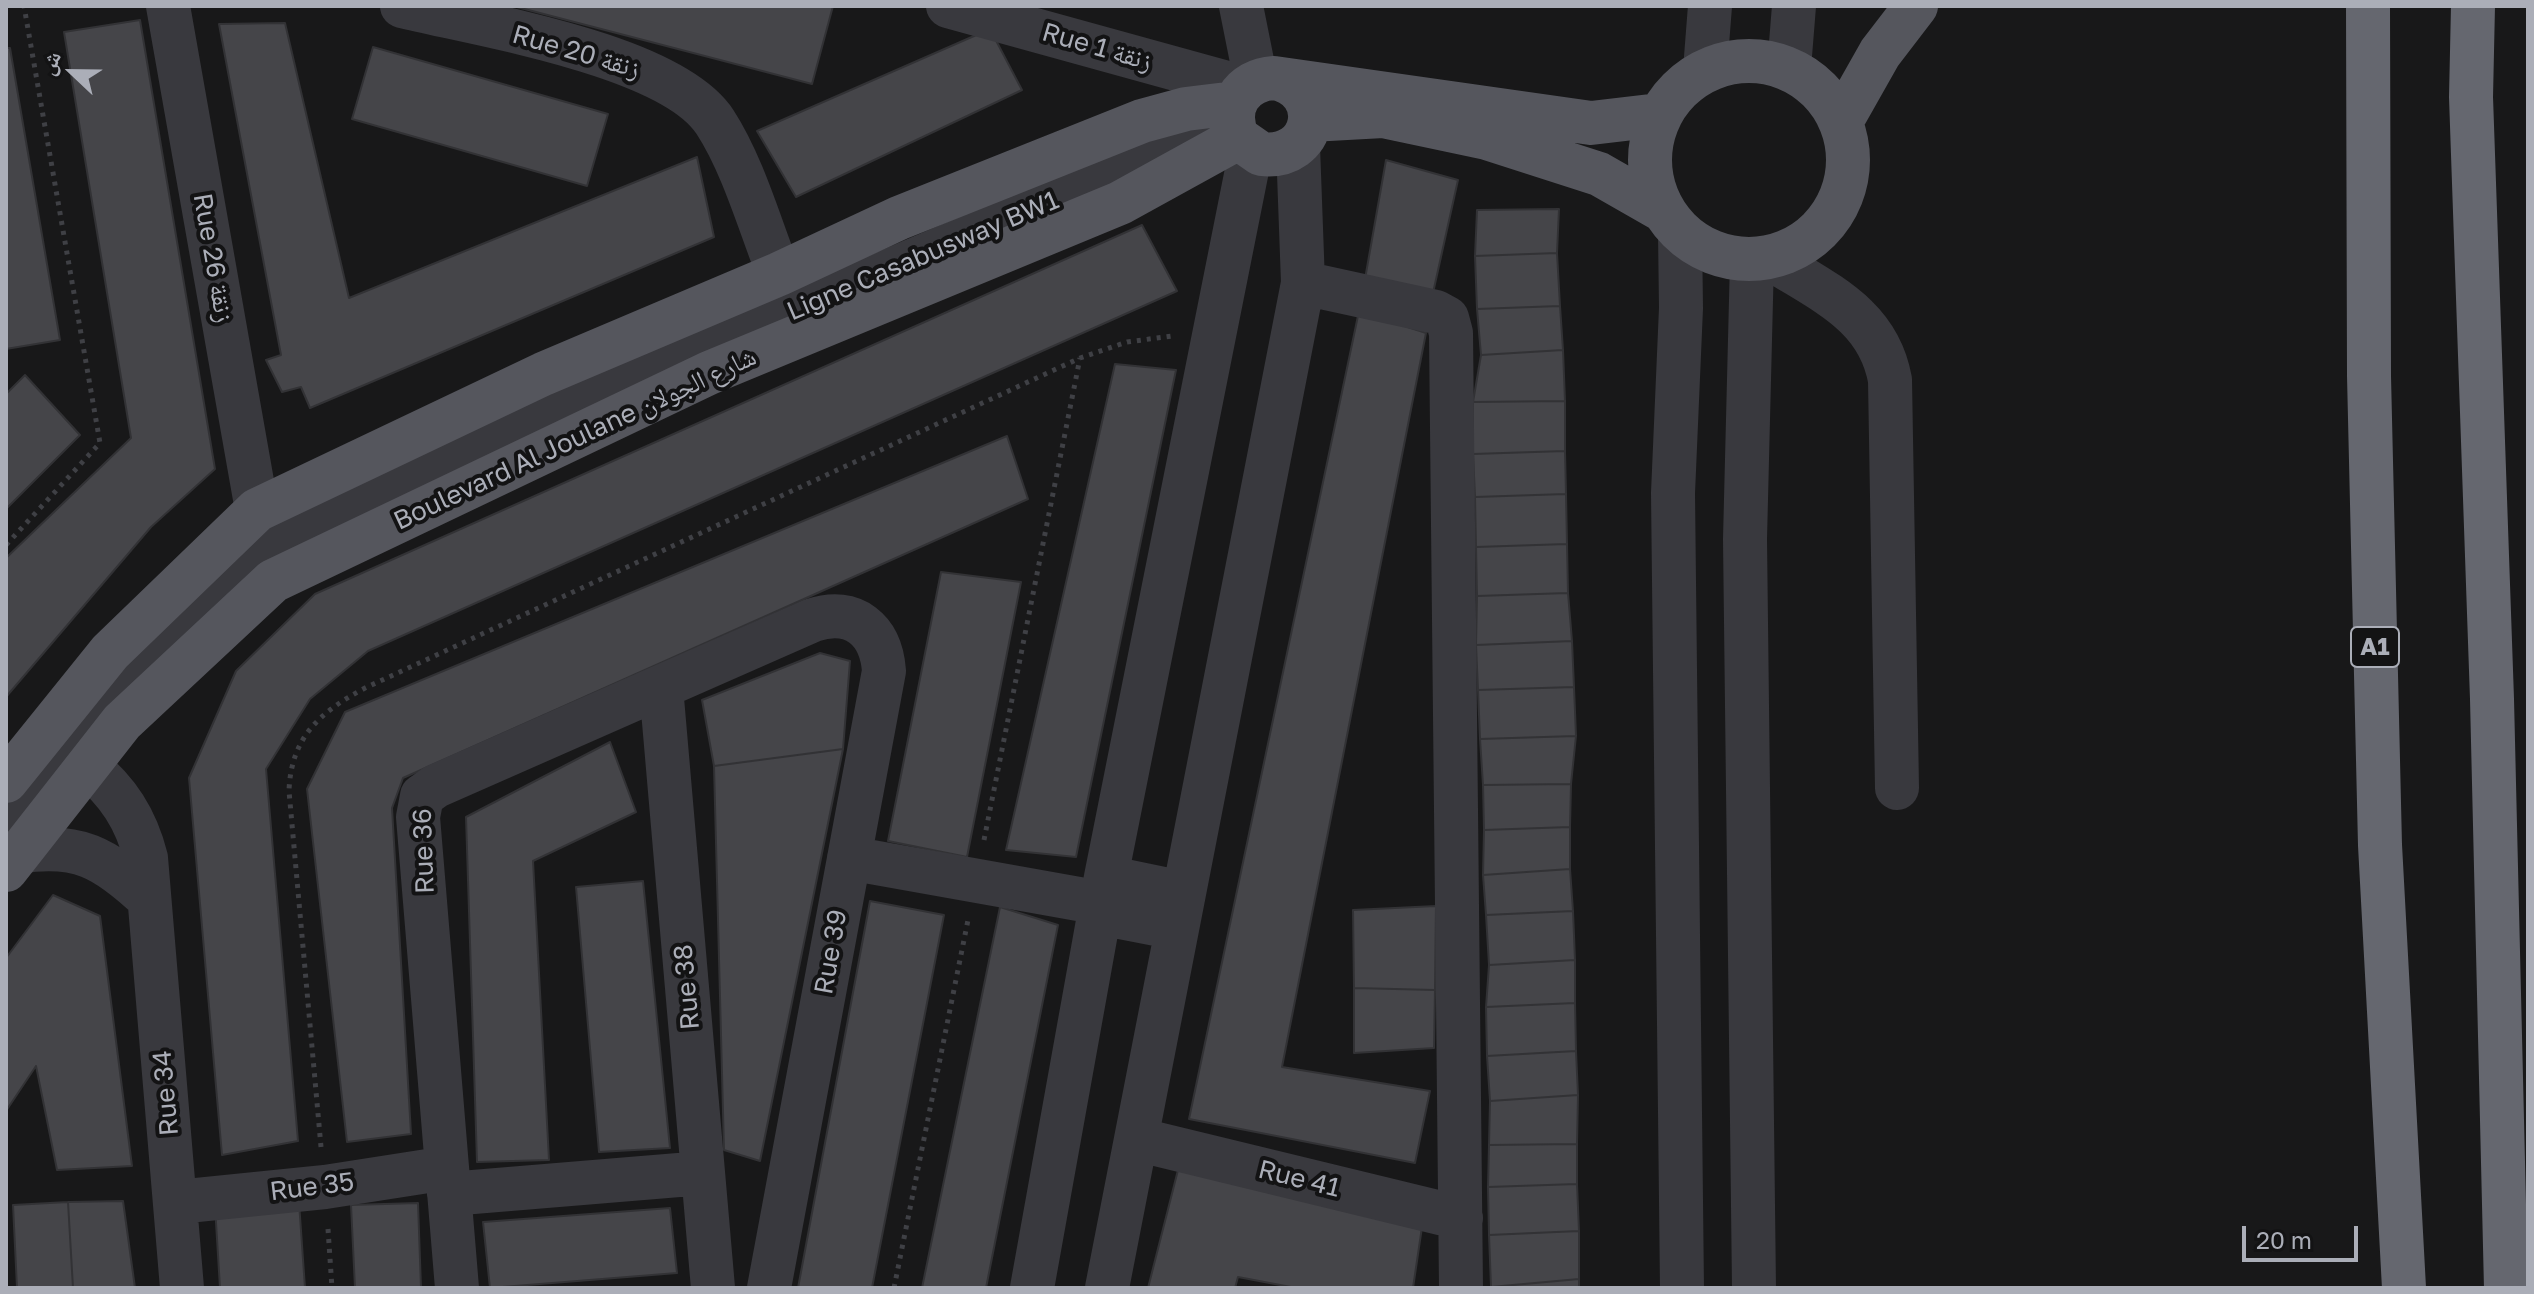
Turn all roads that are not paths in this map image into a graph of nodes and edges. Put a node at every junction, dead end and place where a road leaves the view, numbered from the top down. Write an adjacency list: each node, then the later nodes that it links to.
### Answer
1 (168, 6): 20 (street, Rue 26 زنقة)
2 (402, 6): 18 (street, Rue 20 زنقة)
3 (948, 6): 12 (street, Rue 1 زنقة)
4 (1241, 6): 12 (street)
5 (1710, 6): 11 (street)
6 (1794, 6): 10 (street)
7 (1916, 6): 14 (main road)
8 (2368, 6): 46 (highway, A1)
9 (2473, 6): 47 (highway)
10 (1789, 68): 11 (main road); 14 (main road)
11 (1705, 70): 13 (main road)
12 (1246, 111): 13 (main road); 15 (main road); 15 (main road); 18 (main road); 23 (main road, Boulevard Al Joulane شارع الجولان); 26 (street, Ligne Casabusway BW1); 27 (street, Ligne Casabusway BW1); 30 (street)
13 (1659, 115): 16 (main road)
14 (1841, 122): 17 (main road)
15 (1304, 133): 16 (main road); 19 (street)
16 (1671, 221): 17 (main road); 44 (street)
17 (1761, 259): 25 (street); 45 (street)
18 (779, 274): 20 (main road)
19 (1303, 283): 31 (street); 36 (street)
20 (257, 510): 24 (main road)
21 (861, 623): 22 (street, Rue 36); 28 (street, Rue 39)
22 (661, 687): 33 (street, Rue 38); 34 (street, Rue 36)
23 (87, 766): 27 (main road, Boulevard Al Joulane شارع الجولان); 29 (street, Rue 34)
24 (6, 781)
25 (1897, 788)
26 (6, 811)
27 (10, 850): 29 (street)
28 (849, 858): 30 (street); 40 (street, Rue 39)
29 (148, 898): 35 (street, Rue 34)
30 (1102, 898): 31 (street); 41 (street)
31 (1179, 910): 32 (street)
32 (1136, 1139): 36 (street, Rue 41); 42 (street)
33 (703, 1173): 34 (street, Rue 35); 39 (street, Rue 38)
34 (448, 1181): 35 (street, Rue 35); 38 (street, Rue 36)
35 (177, 1202): 37 (street, Rue 34)
36 (1461, 1218): 43 (street)
37 (182, 1288)
38 (457, 1288)
39 (713, 1288)
40 (769, 1288)
41 (1032, 1288)
42 (1107, 1288)
43 (1461, 1288)
44 (1682, 1288)
45 (1754, 1288)
46 (2404, 1288)
47 (2506, 1288)

